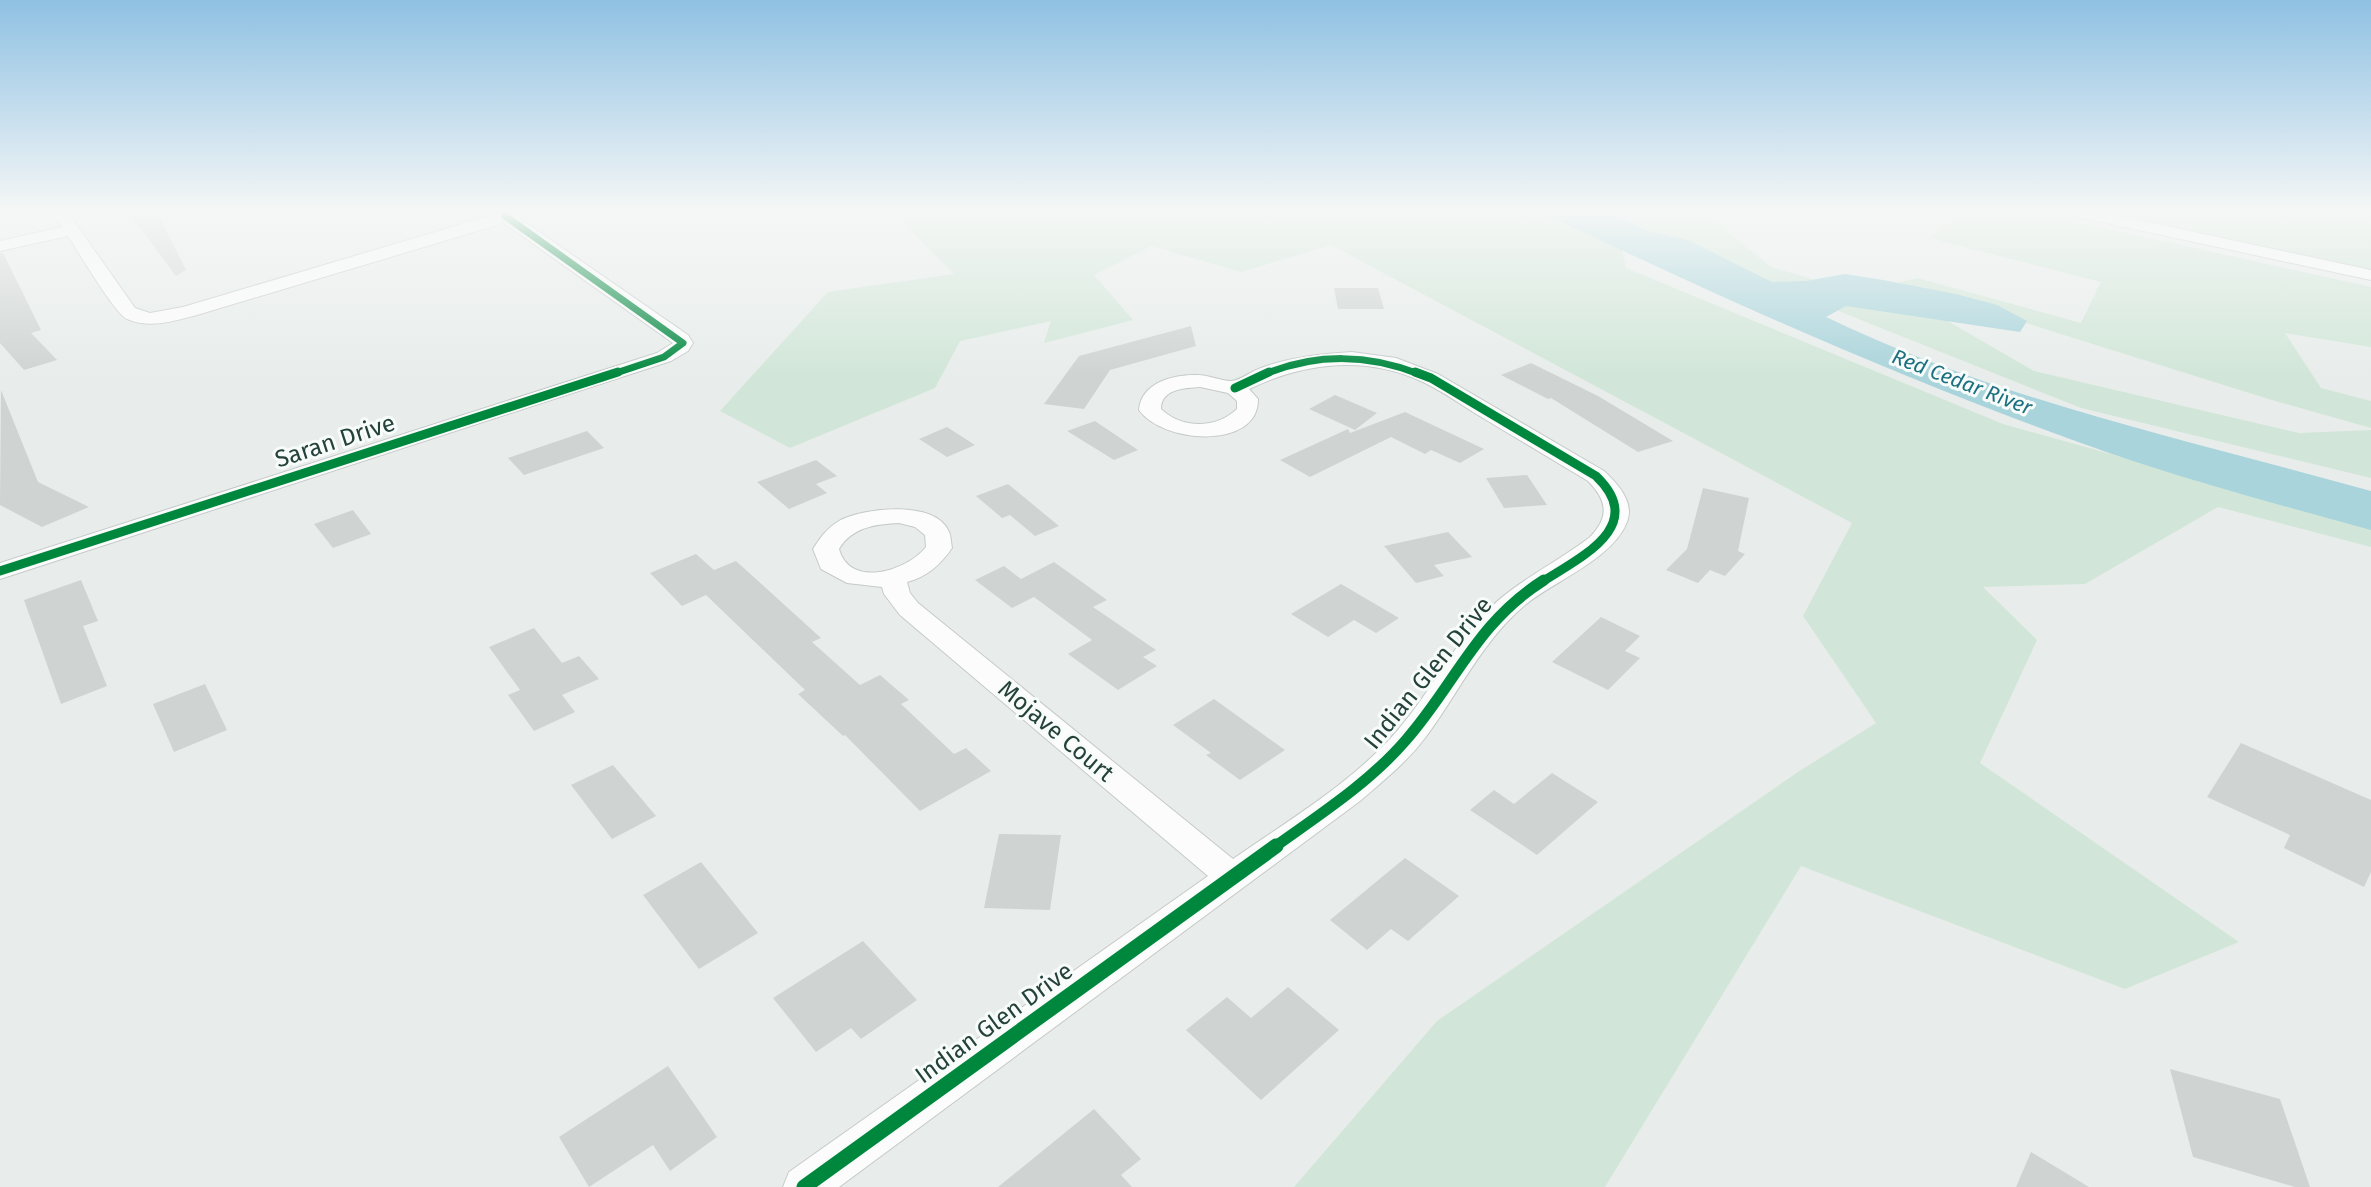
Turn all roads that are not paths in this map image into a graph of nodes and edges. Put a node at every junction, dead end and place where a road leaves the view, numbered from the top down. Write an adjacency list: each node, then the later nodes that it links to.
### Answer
1 (96, 265): 2 (street)
2 (341, 265)
3 (576, 265): 7 (street, Saran Drive)
4 (2326, 265): 5 (street)
5 (2371, 275)
6 (1235, 388): 9 (street, Indian Glen Drive)
7 (0, 571)
8 (893, 577): 9 (street, Mojave Court)
9 (1232, 877): 10 (street, Indian Glen Drive)
10 (804, 1187)

